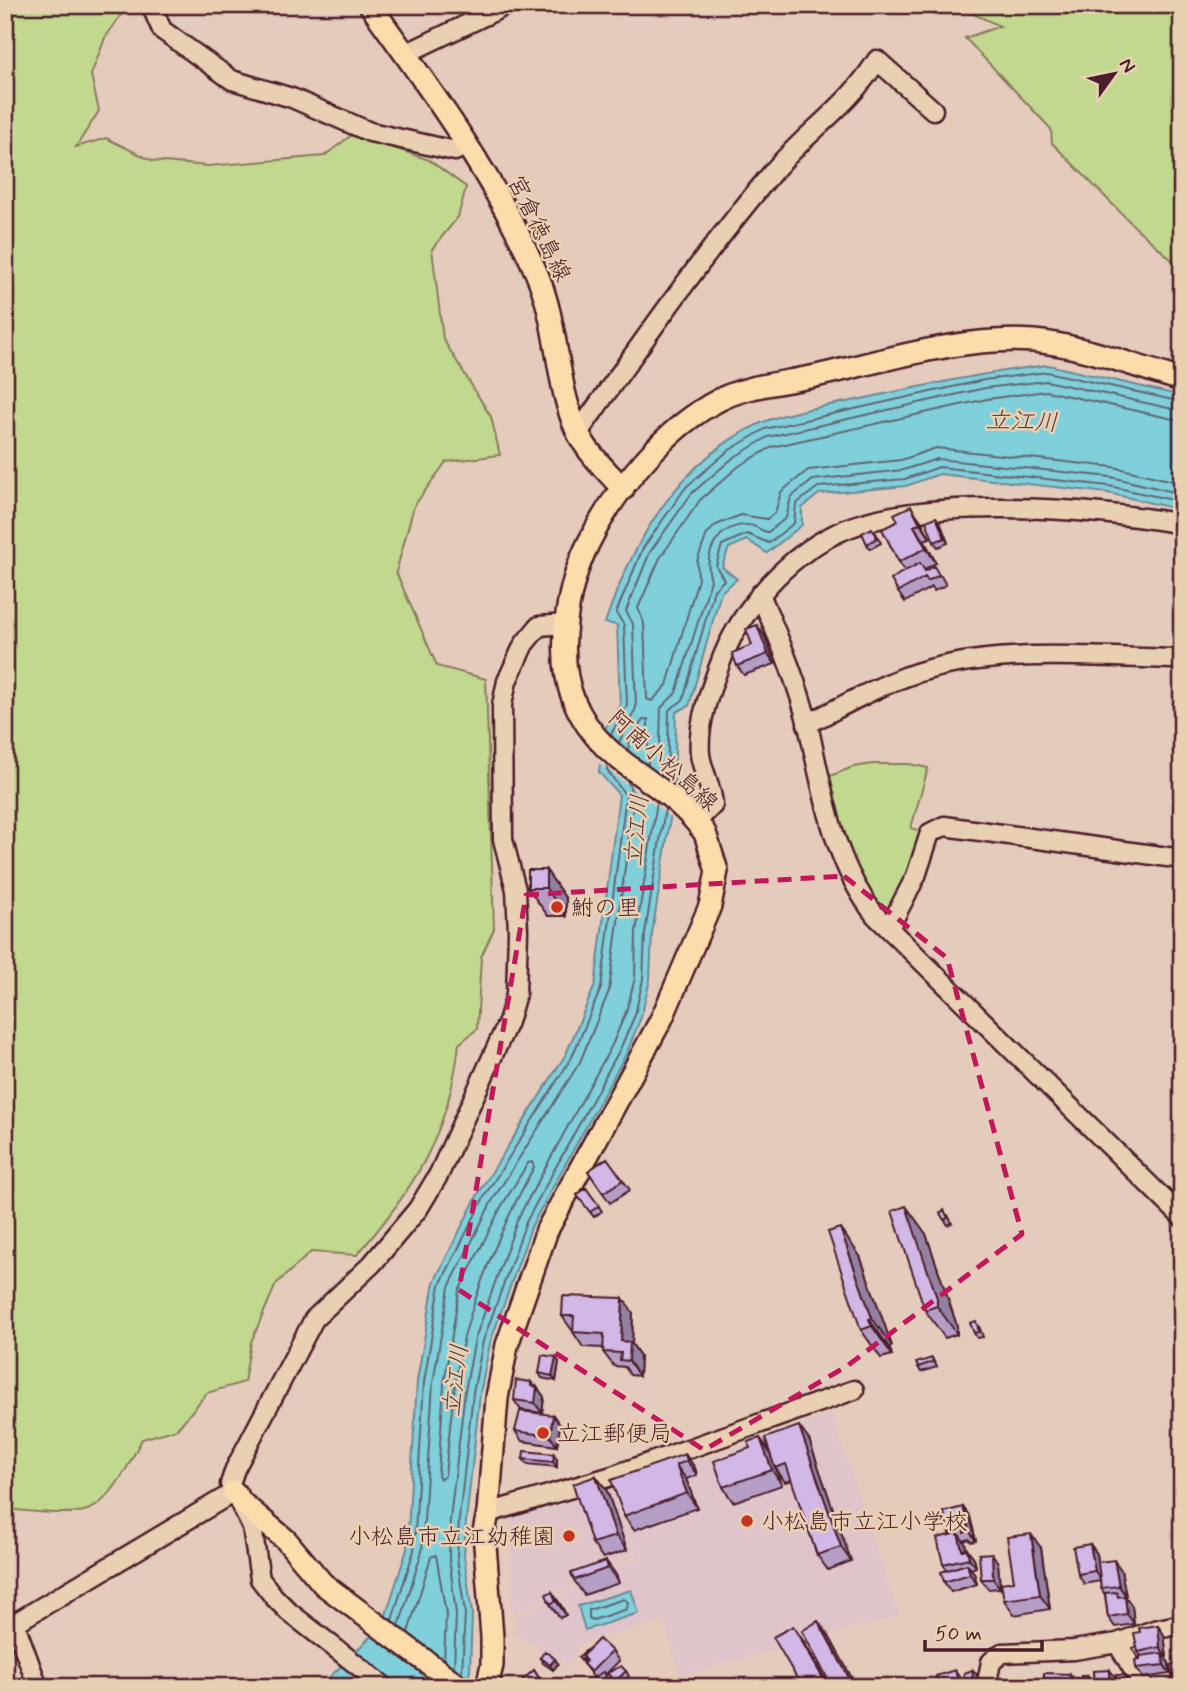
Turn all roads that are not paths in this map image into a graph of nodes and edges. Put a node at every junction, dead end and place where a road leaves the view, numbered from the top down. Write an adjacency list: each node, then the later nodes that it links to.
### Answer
1 (151, 5): 6 (street)
2 (370, 5): 4 (main road, 宮倉徳島線)
3 (507, 5): 4 (street)
4 (405, 54): 6 (main road, 宮倉徳島線)
5 (933, 110): 8 (street)
6 (467, 145): 8 (main road, 宮倉徳島線)
7 (1182, 380): 9 (main road, 阿南小松島線)
8 (578, 433): 9 (main road, 宮倉徳島線)
9 (623, 489): 12 (main road, 阿南小松島線)
10 (1182, 524): 11 (street)
11 (760, 594): 14 (street); 15 (street)
12 (565, 624): 15 (main road, 阿南小松島線); 20 (street)
13 (1182, 659): 14 (street)
14 (807, 724): 17 (street)
15 (689, 815): 21 (main road, 阿南小松島線)
16 (1182, 859): 17 (street)
17 (889, 928): 18 (street)
18 (1182, 1217)
19 (854, 1390): 21 (street)
20 (234, 1492): 23 (street); 26 (street); 27 (main road)
21 (488, 1513): 28 (main road, 阿南小松島線)
22 (1182, 1624): 24 (street)
23 (10, 1626): 25 (street)
24 (1116, 1643): 29 (street); 30 (street)
25 (38, 1687)
26 (386, 1687)
27 (460, 1687)
28 (487, 1687)
29 (986, 1687)
30 (1144, 1687)

